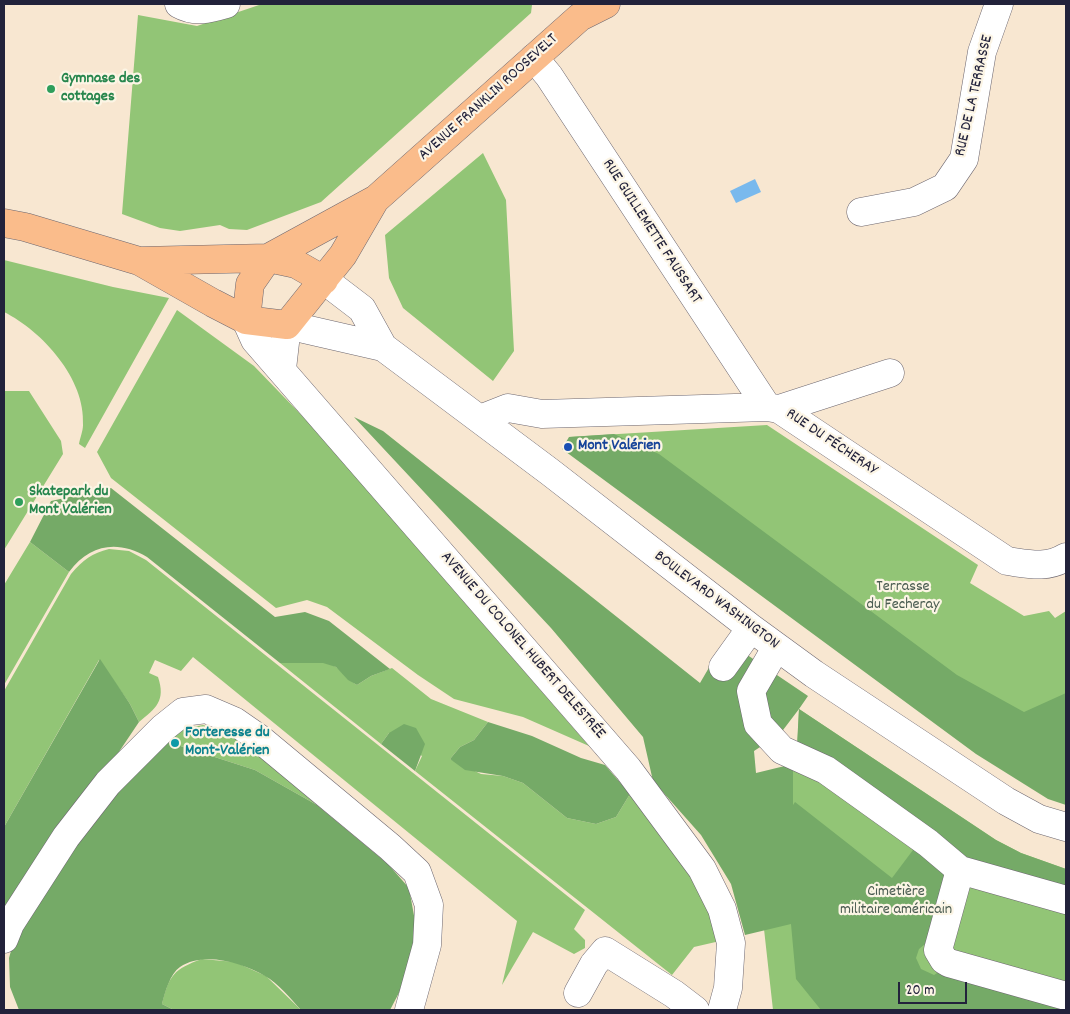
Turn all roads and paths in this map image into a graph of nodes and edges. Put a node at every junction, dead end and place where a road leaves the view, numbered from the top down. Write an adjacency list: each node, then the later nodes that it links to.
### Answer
1 (179, 4): 2 (street)
2 (226, 4)
3 (606, 4): 5 (main road, AVENUE FRANKLIN ROOSEVELT)
4 (999, 4): 8 (street, RUE DE LA TERRASSE)
5 (574, 10): 6 (main road, AVENUE FRANKLIN ROOSEVELT)
6 (534, 58): 7 (main road, AVENUE FRANKLIN ROOSEVELT); 18 (street, RUE GUILLEMETTE FAUSSART)
7 (376, 199): 10 (main road, AVENUE FRANKLIN ROOSEVELT); 12 (main road, AVENUE FRANKLIN ROOSEVELT)
8 (860, 212)
9 (4, 223): 11 (main road)
10 (268, 258): 11 (main road); 12 (main road); 13 (main road)
11 (139, 261): 13 (main road)
12 (324, 280): 14 (main road, AVENUE FRANKLIN ROOSEVELT); 15 (street, BOULEVARD WASHINGTON)
13 (246, 320): 14 (main road); 16 (street, AVENUE DU COLONEL HUBERT DELESTRÉE)
14 (287, 325): 15 (street, BOULEVARD WASHINGTON); 16 (street)
15 (383, 347): 19 (street, BOULEVARD WASHINGTON)
16 (282, 369): 32 (street, AVENUE DU COLONEL HUBERT DELESTRÉE)
17 (890, 373): 18 (street)
18 (773, 408): 19 (street, RUE DU FÉCHERAY); 20 (street, RUE DU FÉCHERAY)
19 (480, 419): 21 (street, BOULEVARD WASHINGTON)
20 (1066, 557)
21 (736, 648): 22 (street, BOULEVARD WASHINGTON); 23 (street)
22 (776, 648): 23 (street); 24 (street, BOULEVARD WASHINGTON)
23 (752, 691): 25 (street)
24 (1066, 827)
25 (960, 870): 26 (street); 29 (street)
26 (1066, 900)
27 (4, 939): 30 (street)
28 (578, 994): 31 (street)
29 (1066, 996)
30 (407, 1008)
31 (695, 1010)
32 (722, 1010)

